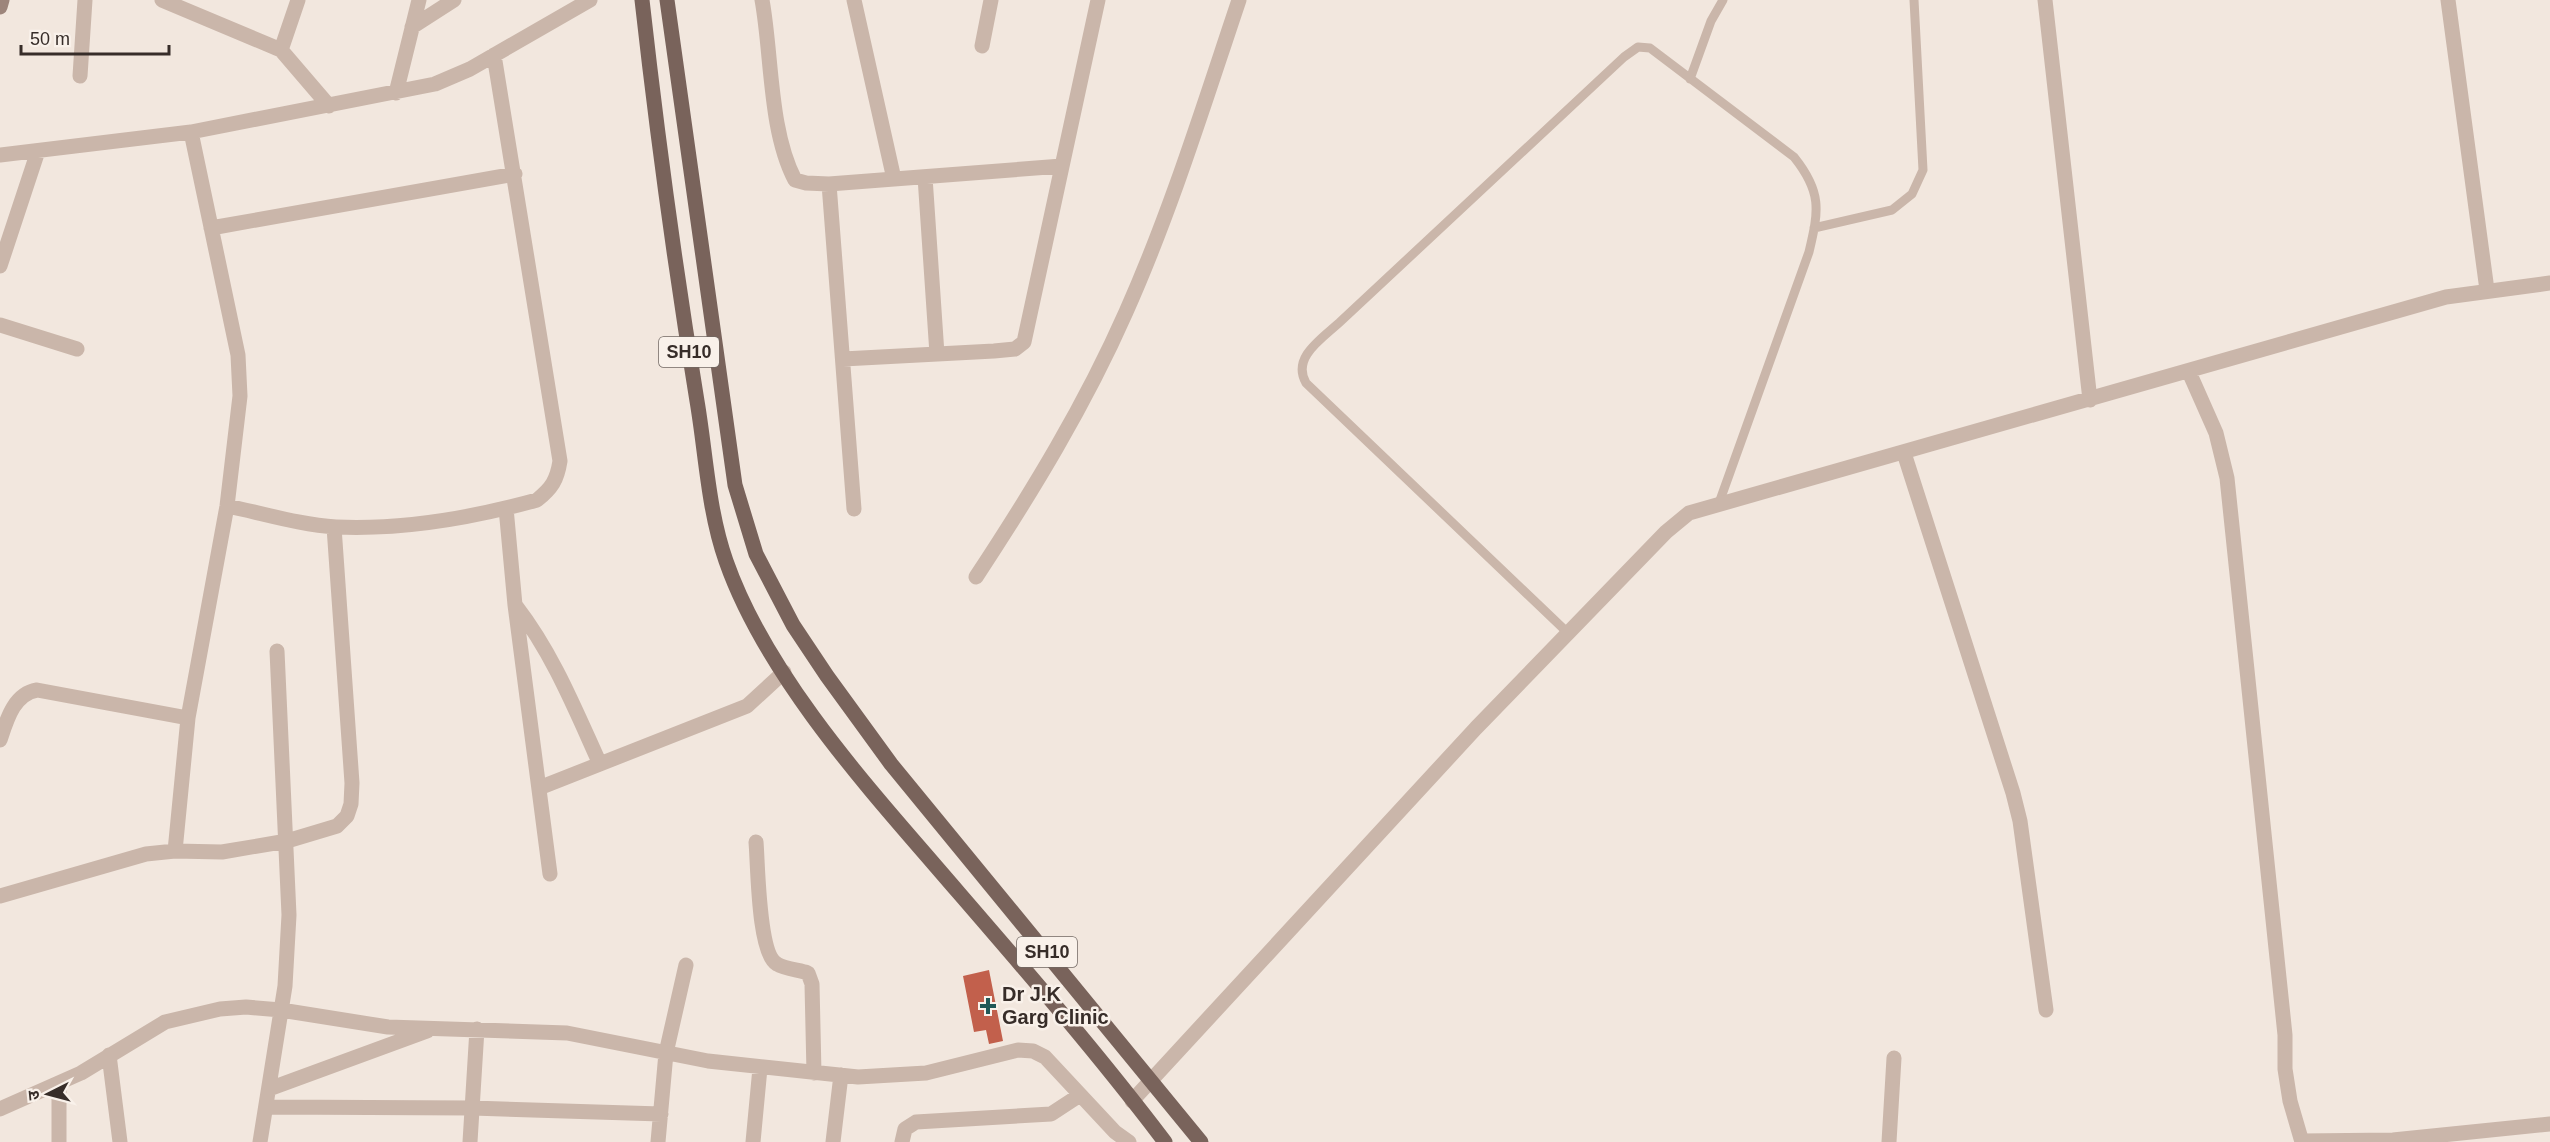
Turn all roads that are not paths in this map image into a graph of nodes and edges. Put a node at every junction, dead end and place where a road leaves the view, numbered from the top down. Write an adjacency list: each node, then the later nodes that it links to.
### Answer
1 (2, 0): 19 (main road)
2 (85, 0): 24 (street)
3 (298, 0): 22 (street)
4 (419, 0): 20 (street)
5 (454, 0): 20 (street)
6 (590, 0): 23 (street)
7 (642, 0): 57 (main road, SH10)
8 (667, 0): 78 (main road, SH10)
9 (762, 0): 35 (street)
10 (854, 0): 34 (street)
11 (991, 0): 21 (street)
12 (1098, 0): 31 (street)
13 (1239, 0): 53 (street)
14 (1723, 0): 25 (lane)
15 (1914, 0): 37 (lane)
16 (2045, 0): 46 (street)
17 (2448, 0): 40 (street)
18 (172, 2): 22 (street)
19 (0, 7)
20 (412, 27): 26 (street)
21 (982, 46)
22 (281, 50): 27 (street)
23 (495, 55): 26 (street); 32 (street)
24 (80, 76)
25 (1690, 79): 37 (lane); 55 (lane)
26 (396, 93): 27 (street)
27 (329, 106): 28 (street)
28 (191, 132): 29 (street); 36 (street)
29 (38, 151): 30 (street); 38 (street)
30 (0, 155)
31 (1062, 166): 33 (street); 43 (street)
32 (515, 174): 36 (street); 50 (street)
33 (924, 177): 34 (street); 43 (street)
34 (894, 179): 35 (street)
35 (829, 184): 44 (street)
36 (211, 228): 49 (street)
37 (1815, 228): 48 (lane)
38 (0, 266)
39 (2550, 283): 40 (street)
40 (2487, 291): 45 (street)
41 (0, 325): 42 (street)
42 (77, 349)
43 (937, 354): 44 (street)
44 (843, 359): 51 (street)
45 (2189, 372): 46 (street); 100 (street)
46 (2090, 400): 47 (street)
47 (1904, 453): 48 (street); 69 (street)
48 (1719, 503): 55 (street)
49 (227, 506): 52 (street); 58 (street)
50 (506, 508): 52 (street); 54 (street)
51 (854, 509)
52 (334, 527): 62 (street)
53 (976, 577)
54 (515, 605): 60 (street); 61 (street)
55 (1568, 633): 78 (street)
56 (277, 651): 62 (street)
57 (784, 672): 60 (street); 82 (main road, SH10)
58 (188, 718): 59 (street); 64 (street)
59 (0, 740)
60 (600, 764): 61 (street)
61 (539, 788): 65 (street)
62 (287, 841): 64 (street); 68 (street)
63 (756, 842): 76 (street)
64 (175, 850): 66 (street)
65 (550, 874)
66 (0, 896)
67 (686, 964): 72 (street)
68 (281, 1010): 70 (street); 73 (street); 80 (street)
69 (2046, 1010)
70 (436, 1028): 71 (street); 80 (street)
71 (477, 1029): 72 (street); 84 (street)
72 (666, 1053): 75 (street); 86 (street)
73 (109, 1055): 79 (street); 89 (street)
74 (1894, 1058): 99 (street)
75 (760, 1068): 76 (street); 93 (street)
76 (814, 1073): 77 (street)
77 (841, 1075): 81 (street); 94 (street)
78 (1153, 1081): 82 (street); 98 (main road, SH10)
79 (59, 1084): 85 (street); 88 (street)
80 (269, 1089): 83 (street)
81 (1080, 1095): 95 (street); 96 (street)
82 (1132, 1101): 97 (main road, SH10)
83 (266, 1107): 84 (street); 90 (street)
84 (472, 1108): 86 (street); 91 (street)
85 (0, 1109)
86 (661, 1114): 92 (street)
87 (2550, 1125): 100 (street)
88 (59, 1142)
89 (120, 1142)
90 (260, 1142)
91 (470, 1142)
92 (658, 1142)
93 (753, 1142)
94 (833, 1142)
95 (902, 1142)
96 (1129, 1142)
97 (1165, 1142)
98 (1201, 1142)
99 (1889, 1142)
100 (2302, 1142)

